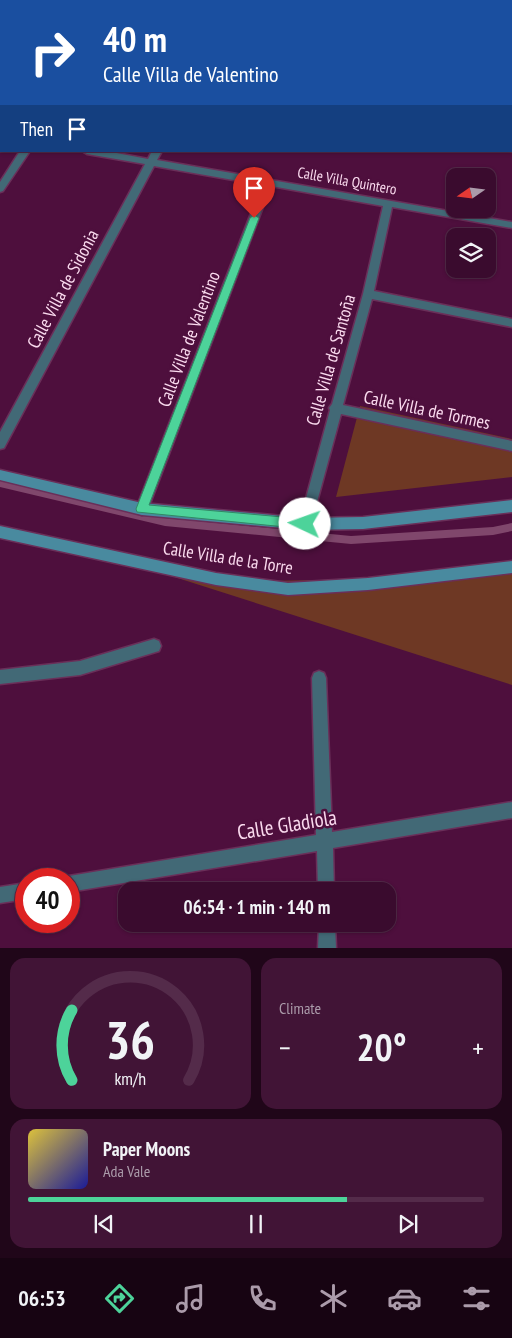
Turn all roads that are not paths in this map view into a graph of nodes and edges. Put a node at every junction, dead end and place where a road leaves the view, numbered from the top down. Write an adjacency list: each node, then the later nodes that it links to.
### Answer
1 (24, 152): 6 (street)
2 (93, 152): 4 (street, Calle Villa Quintero)
3 (156, 152): 4 (street, Calle Villa de Sidonia)
4 (151, 162): 5 (street, Calle Villa Quintero); 12 (street, Calle Villa de Sidonia)
5 (268, 182): 7 (street, Calle Villa Quintero); 16 (street, Calle Villa de Valentino)
6 (0, 189)
7 (388, 204): 8 (street, Calle Villa Quintero); 9 (street, Calle Villa de Santoña)
8 (512, 225)
9 (368, 294): 10 (street); 11 (street, Calle Villa de Santoña)
10 (512, 323)
11 (335, 408): 13 (street, Calle Villa de Tormes); 17 (street, Calle Villa de Santoña)
12 (0, 444)
13 (512, 446)
14 (0, 475): 16 (street, Calle Villa de la Torre)
15 (512, 506): 17 (street, Calle Villa de la Torre)
16 (142, 509): 17 (street, Calle Villa de la Torre)
17 (305, 524)
18 (0, 532): 19 (street, Calle Villa de la Torre)
19 (512, 567)
20 (154, 646): 21 (street)
21 (0, 677)
22 (319, 678): 24 (street)
23 (512, 810): 24 (street, Calle Gladiola)
24 (326, 841): 25 (street, Calle Gladiola); 26 (street)
25 (80, 882)
26 (326, 882)
27 (15, 893): 28 (street)
28 (0, 895)
29 (327, 932): 30 (street)
30 (327, 948)

